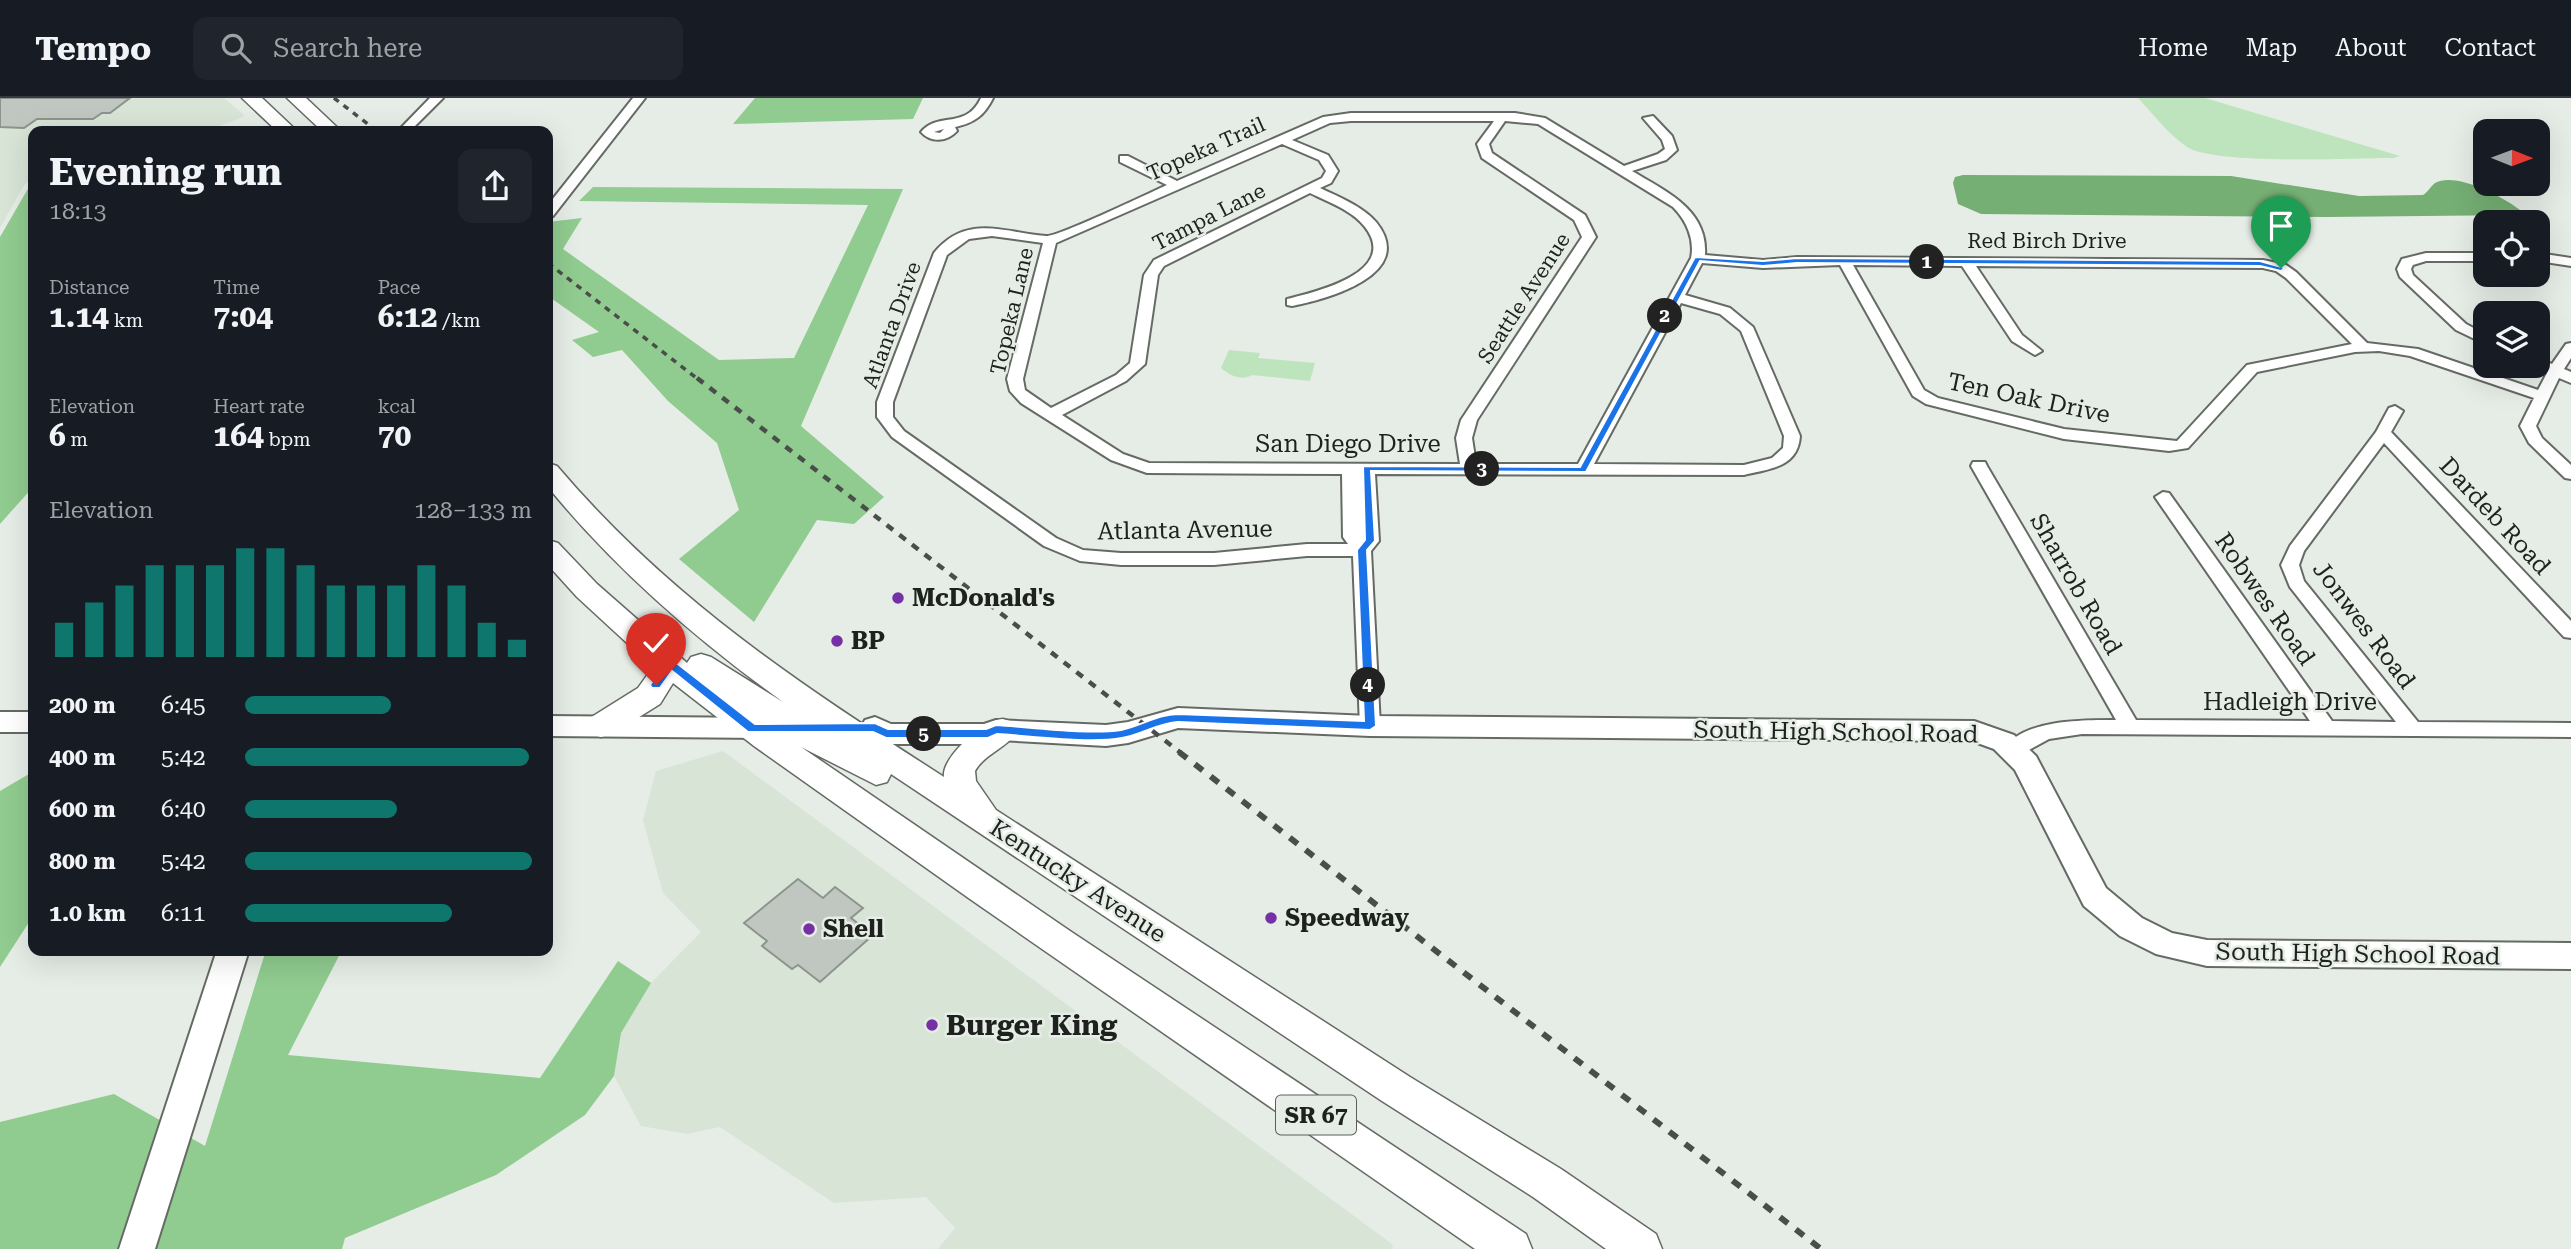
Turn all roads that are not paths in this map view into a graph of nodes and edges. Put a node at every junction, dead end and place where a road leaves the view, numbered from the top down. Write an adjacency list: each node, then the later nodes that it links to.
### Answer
1 (251, 98): 8 (main road)
2 (296, 98): 9 (main road)
3 (437, 98): 10 (street)
4 (639, 98): 17 (street)
5 (988, 98): 11 (street)
6 (1502, 117): 12 (street, Topeka Trail); 14 (street, Topeka Trail); 41 (street, Seattle Avenue)
7 (1648, 118): 14 (street)
8 (282, 126)
9 (327, 126)
10 (409, 126)
11 (949, 127)
12 (1281, 139): 15 (street, Topeka Trail); 16 (street)
13 (1124, 159): 15 (street)
14 (1623, 170): 20 (street)
15 (1176, 185): 18 (street, Topeka Trail)
16 (1311, 189): 26 (street); 36 (street, Tampa Lane)
17 (553, 207)
18 (1050, 241): 36 (street, Topeka Lane); 37 (street, Atlanta Drive)
19 (2473, 257): 27 (street)
20 (1698, 258): 22 (street, Red Birch Drive); 25 (street)
21 (2550, 259): 24 (street)
22 (1844, 261): 23 (street, Red Birch Drive); 28 (street, Ten Oak Drive)
23 (1966, 262): 28 (street, Red Birch Drive); 30 (street)
24 (2571, 262)
25 (1675, 297): 42 (street); 42 (street, San Diego Drive)
26 (1292, 302)
27 (2473, 333)
28 (2363, 347): 34 (street, Ten Oak Drive)
29 (2571, 347): 32 (street)
30 (2035, 351)
31 (2550, 368): 32 (street)
32 (2556, 371): 33 (street); 34 (street)
33 (2571, 377)
34 (2542, 396): 43 (street)
35 (2395, 411): 38 (street, Jonwes Road)
36 (1050, 415): 40 (street, San Diego Drive)
37 (886, 419): 46 (street, Atlanta Avenue)
38 (2383, 433): 48 (street, Dardeb Road); 59 (street, Jonwes Road)
39 (1979, 467): 56 (street, Sharrob Road)
40 (1358, 468): 41 (street, San Diego Drive); 46 (street)
41 (1469, 469): 42 (street, San Diego Drive)
42 (1583, 470)
43 (2571, 474)
44 (553, 477): 55 (main road, Kentucky Avenue / SR 67)
45 (2163, 497): 58 (street, Robwes Road)
46 (1362, 550): 54 (street)
47 (556, 559): 49 (main road, SR 67); 55 (main road)
48 (2571, 632)
49 (670, 664): 53 (main road); 57 (main road, SR 67)
50 (0, 722): 51 (street)
51 (28, 722)
52 (553, 726): 53 (street, South High School Road)
53 (601, 726): 57 (street, South High School Road)
54 (1370, 726): 60 (street, South High School Road); 62 (street, South High School Road)
55 (829, 727): 57 (street, South High School Road); 60 (street, South High School Road); 63 (main road, Kentucky Avenue / SR 67)
56 (2130, 727): 58 (street, Hadleigh Drive); 62 (street, Hadleigh Drive)
57 (764, 728): 64 (main road); 68 (main road, SR 67)
58 (2326, 728): 59 (street, Hadleigh Drive)
59 (2413, 729): 61 (street, Hadleigh Drive)
60 (999, 730): 63 (main road)
61 (2571, 730)
62 (2014, 750): 66 (street, South High School Road)
63 (991, 824): 64 (main road, Kentucky Avenue / SR 67)
64 (1042, 858): 69 (main road, Kentucky Avenue / SR 67)
65 (231, 956): 67 (street)
66 (2571, 956)
67 (137, 1249)
68 (1511, 1249)
69 (1642, 1249)

